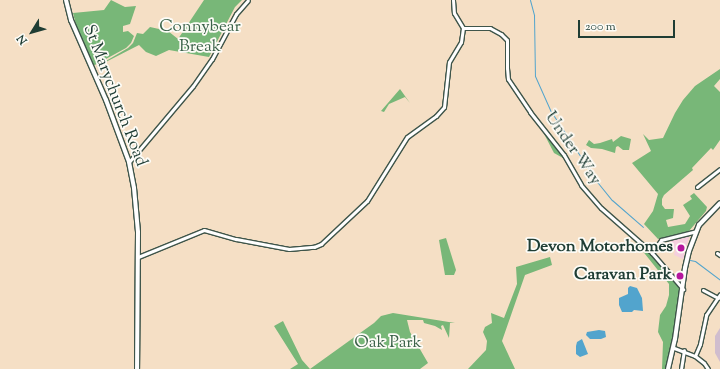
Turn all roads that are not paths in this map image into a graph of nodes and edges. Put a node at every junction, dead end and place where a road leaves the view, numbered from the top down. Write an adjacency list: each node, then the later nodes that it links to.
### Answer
1 (66, 0): 5 (street, St Marychurch Road)
2 (248, 0): 5 (street)
3 (453, 0): 4 (street)
4 (463, 28): 10 (street, Under Way); 11 (street)
5 (129, 162): 11 (street, St Marychurch Road)
6 (720, 169): 7 (street)
7 (697, 187)
8 (720, 203): 9 (street)
9 (696, 231): 10 (street); 12 (street)
10 (652, 253): 12 (street, Under Way)
11 (137, 258): 19 (street, St Marychurch Road)
12 (683, 290): 16 (street)
13 (703, 290): 15 (street)
14 (720, 294): 15 (street)
15 (718, 298): 18 (street)
16 (674, 348): 17 (street); 20 (street)
17 (684, 350): 18 (street); 21 (street)
18 (694, 356): 22 (street)
19 (137, 369)
20 (668, 369)
21 (681, 369)
22 (708, 369)

